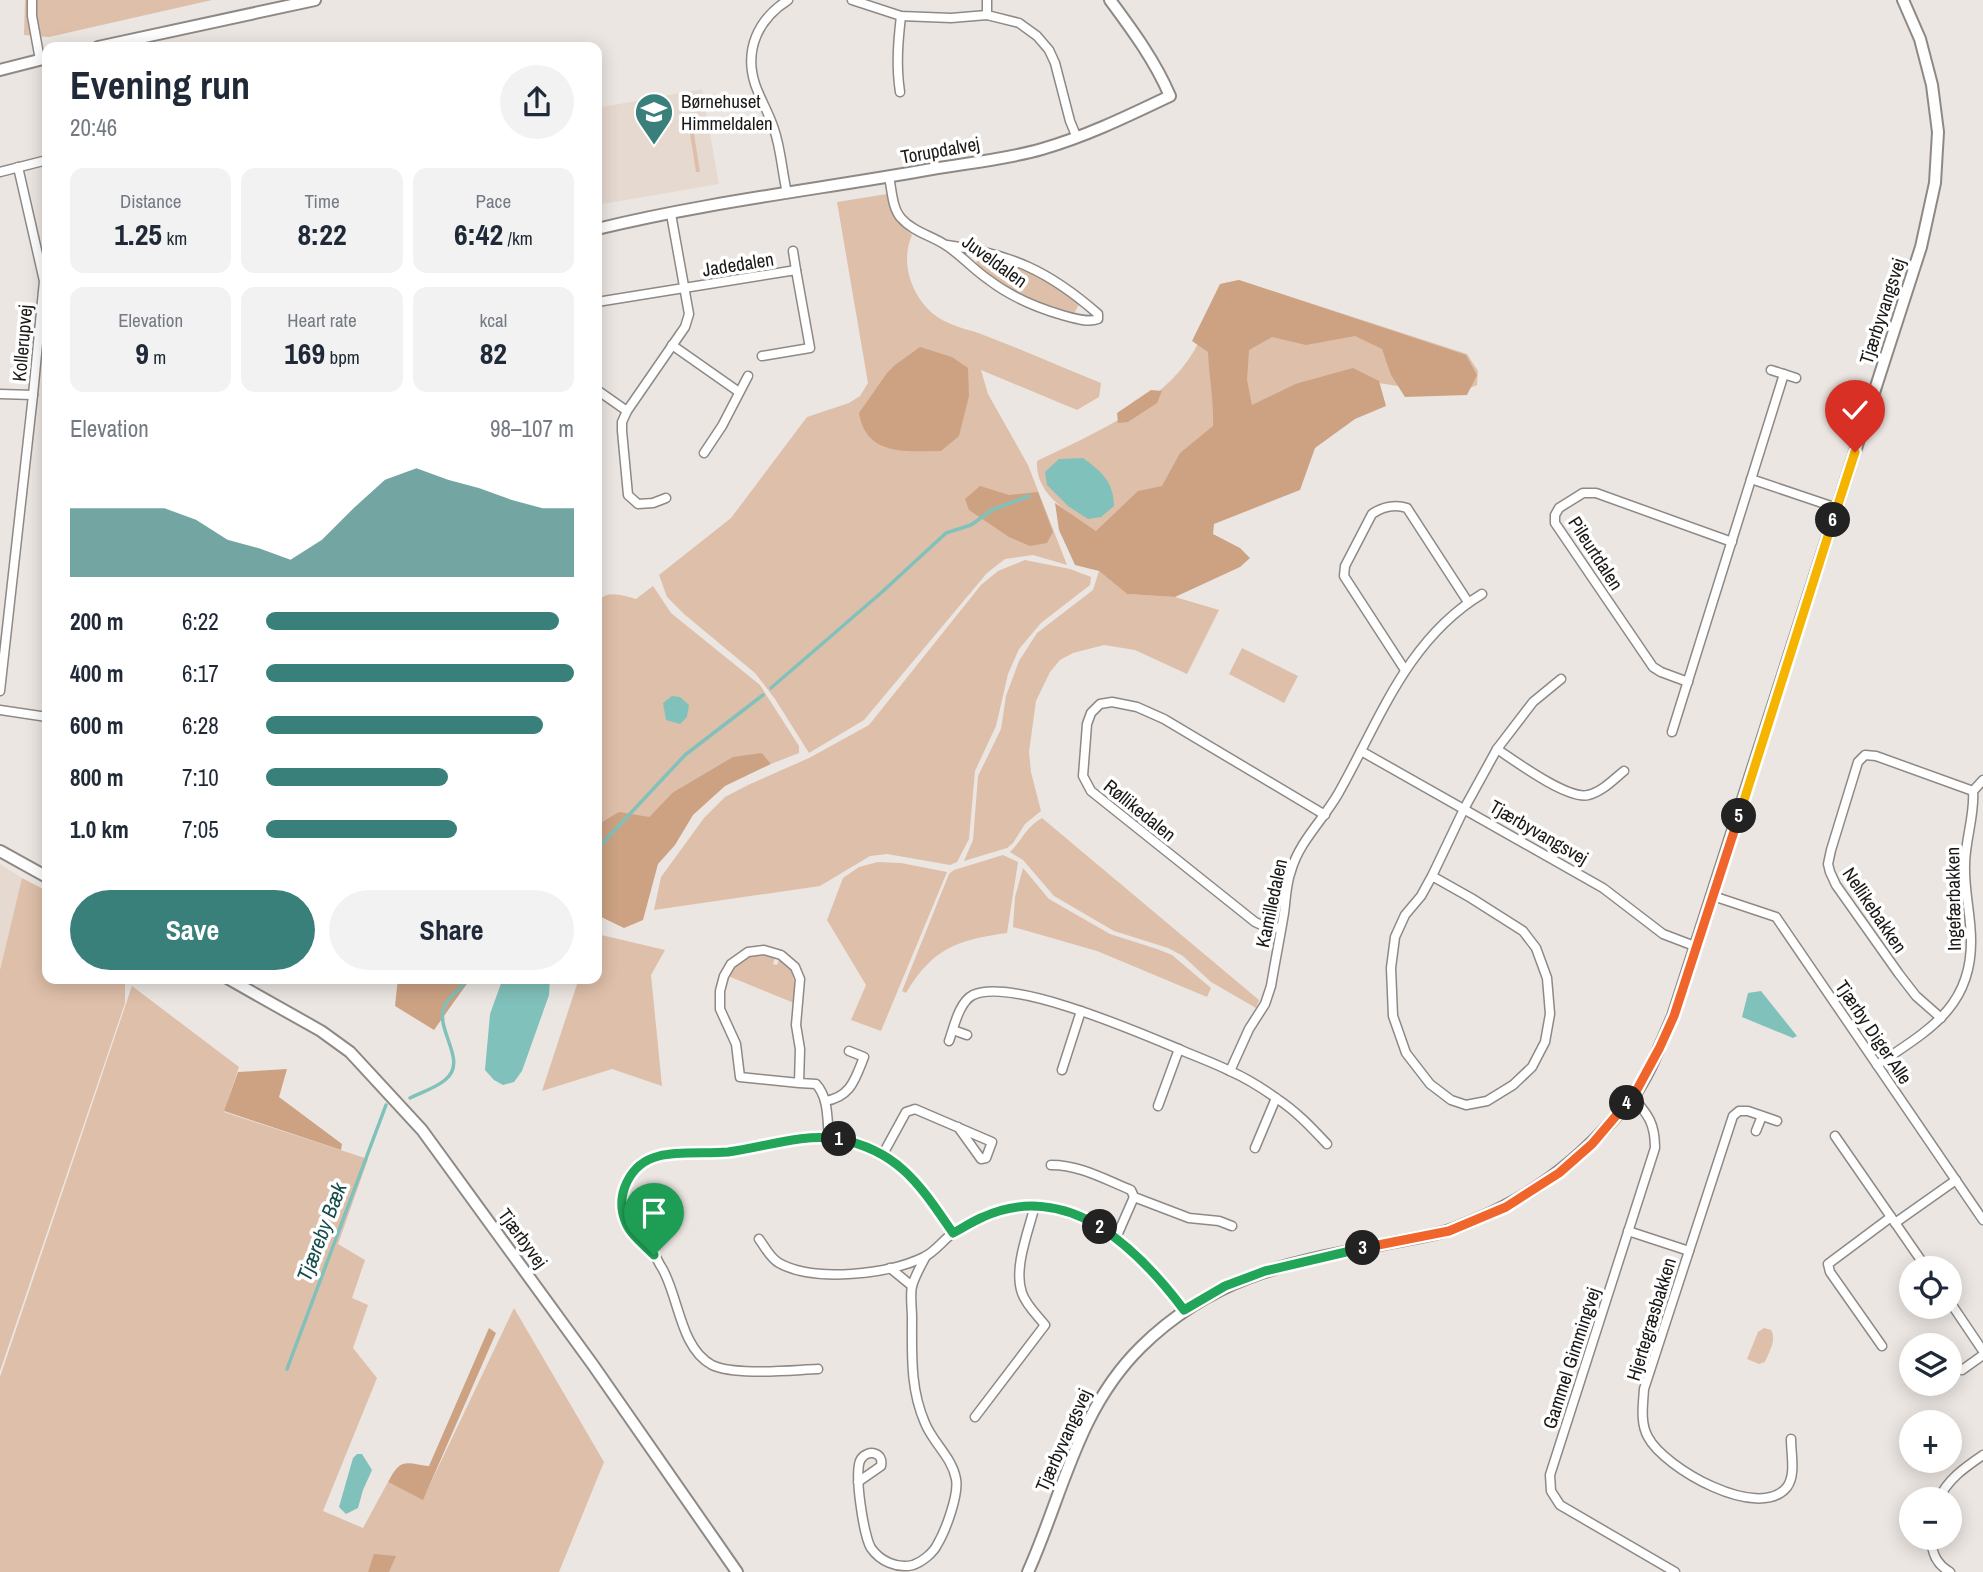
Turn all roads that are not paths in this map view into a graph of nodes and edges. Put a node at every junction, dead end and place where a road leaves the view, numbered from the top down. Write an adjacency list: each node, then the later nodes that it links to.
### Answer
1 (33, 0): 11 (street)
2 (316, 0): 10 (street)
3 (788, 0): 20 (street)
4 (852, 0): 9 (street)
5 (987, 0): 8 (street)
6 (1110, 0): 15 (street, Torupdalvej)
7 (1903, 0): 44 (street, Tjærbyvangsvej)
8 (987, 15): 9 (street); 15 (street)
9 (901, 16): 14 (street)
10 (121, 42)
11 (42, 55)
12 (42, 59): 13 (street)
13 (0, 70)
14 (900, 92)
15 (1077, 138): 19 (street, Torupdalvej)
16 (42, 161): 17 (street)
17 (18, 167): 18 (street); 26 (street, Kollerupvej)
18 (0, 172)
19 (889, 177): 20 (street, Torupdalvej); 23 (street, Juveldalen)
20 (787, 193): 21 (street, Torupdalvej)
21 (671, 214): 22 (street, Torupdalvej); 27 (street, Jadedalen)
22 (602, 228)
23 (947, 245): 23 (street, Juveldalen)
24 (793, 251): 25 (street, Jadedalen)
25 (796, 270): 27 (street, Jadedalen); 31 (street, Jadedalen)
26 (42, 272)
27 (685, 288): 28 (street, Jadedalen); 30 (street, Jadedalen)
28 (602, 301)
29 (42, 302): 39 (street, Kollerupvej)
30 (672, 345): 36 (street); 40 (street, Jadedalen)
31 (762, 356)
32 (1771, 370): 33 (street)
33 (1784, 374): 35 (street); 42 (street)
34 (748, 376): 36 (street)
35 (1796, 378)
36 (739, 392): 41 (street)
37 (0, 394): 39 (street)
38 (602, 394): 40 (street)
39 (33, 395): 48 (street, Kollerupvej)
40 (627, 411): 43 (street, Jadedalen)
41 (704, 453)
42 (1751, 479): 44 (street); 45 (street)
43 (666, 498)
44 (1838, 508): 66 (street, Tjærbyvangsvej)
45 (1732, 542): 51 (street); 51 (street, Pileurtdalen)
46 (1482, 594): 47 (street, Kamilledalen)
47 (1468, 603): 49 (street, Kamilledalen); 49 (street)
48 (4, 626): 52 (street, Kollerupvej)
49 (1405, 670): 57 (street, Kamilledalen)
50 (1561, 679): 56 (street)
51 (1688, 682): 55 (street)
52 (0, 691)
53 (0, 710): 54 (street)
54 (42, 717)
55 (1672, 732)
56 (1497, 749): 58 (street); 61 (street)
57 (1360, 751): 61 (street, Tjærbyvangsvej); 62 (street, Kamilledalen)
58 (1624, 771)
59 (1983, 780): 60 (street)
60 (1973, 791): 71 (street, Ingefærbakken); 71 (street, Nellikebakken)
61 (1464, 809): 65 (street); 68 (street, Tjærbyvangsvej)
62 (1325, 815): 67 (street, Kamilledalen); 67 (street, Røllikedalen)
63 (0, 851): 64 (street)
64 (42, 874)
65 (1432, 876): 65 (street)
66 (1713, 896): 68 (street, Tjærbyvangsvej); 77 (street, Tjærby Diger Alle)
67 (1281, 928): 79 (street, Kamilledalen)
68 (1697, 947): 81 (street, Tjærbyvangsvej)
69 (239, 984): 122 (street, Tjærbyvej)
70 (1081, 1011): 72 (street); 75 (street); 78 (street)
71 (1941, 1018): 77 (street, Ingefærbakken)
72 (953, 1030): 73 (street); 74 (street)
73 (967, 1035)
74 (948, 1041)
75 (1179, 1049): 79 (street); 84 (street)
76 (849, 1051): 83 (street)
77 (1877, 1065): 95 (street, Tjærby Diger Alle)
78 (1062, 1070)
79 (1230, 1071): 82 (street)
80 (799, 1083): 80 (street); 83 (street)
81 (1633, 1097): 101 (street, Gammel Gimmingvej); 110 (street, Tjærbyvangsvej)
82 (1276, 1098): 91 (street); 92 (street)
83 (825, 1101): 90 (street)
84 (1158, 1105)
85 (1762, 1116): 86 (street, Hjertegræsbakken); 88 (street); 105 (street, Hjertegræsbakken)
86 (1777, 1121)
87 (958, 1127): 93 (street)
88 (1756, 1131)
89 (1835, 1136): 98 (street)
90 (829, 1138): 93 (street); 114 (street)
91 (1327, 1144)
92 (1255, 1148)
93 (883, 1154): 102 (street)
94 (1051, 1165): 96 (street)
95 (1956, 1180): 98 (street); 99 (street, Tjærby Diger Alle)
96 (1135, 1198): 100 (street); 103 (street)
97 (1035, 1205): 102 (street); 103 (street); 116 (street)
98 (1893, 1220): 107 (street); 112 (street)
99 (1983, 1220)
100 (1232, 1226)
101 (1629, 1231): 105 (street, Hjertegræsbakken); 124 (street, Gammel Gimmingvej)
102 (953, 1233): 106 (street)
103 (1116, 1238): 110 (street)
104 (759, 1239): 108 (street)
105 (1689, 1251): 117 (street, Hjertegræsbakken)
106 (926, 1256): 108 (street); 109 (street)
107 (1918, 1256)
108 (890, 1268): 109 (street)
109 (912, 1286): 119 (street)
110 (1184, 1310): 123 (street, Tjærbyvangsvej)
111 (1961, 1319): 113 (street)
112 (1882, 1346)
113 (1983, 1353): 115 (street)
114 (818, 1369)
115 (1962, 1370)
116 (975, 1417)
117 (1791, 1439)
118 (1983, 1455): 120 (street)
119 (858, 1482)
120 (1945, 1487)
121 (1932, 1550): 125 (street)
122 (737, 1572)
123 (1028, 1572)
124 (1675, 1572)
125 (1950, 1572)

